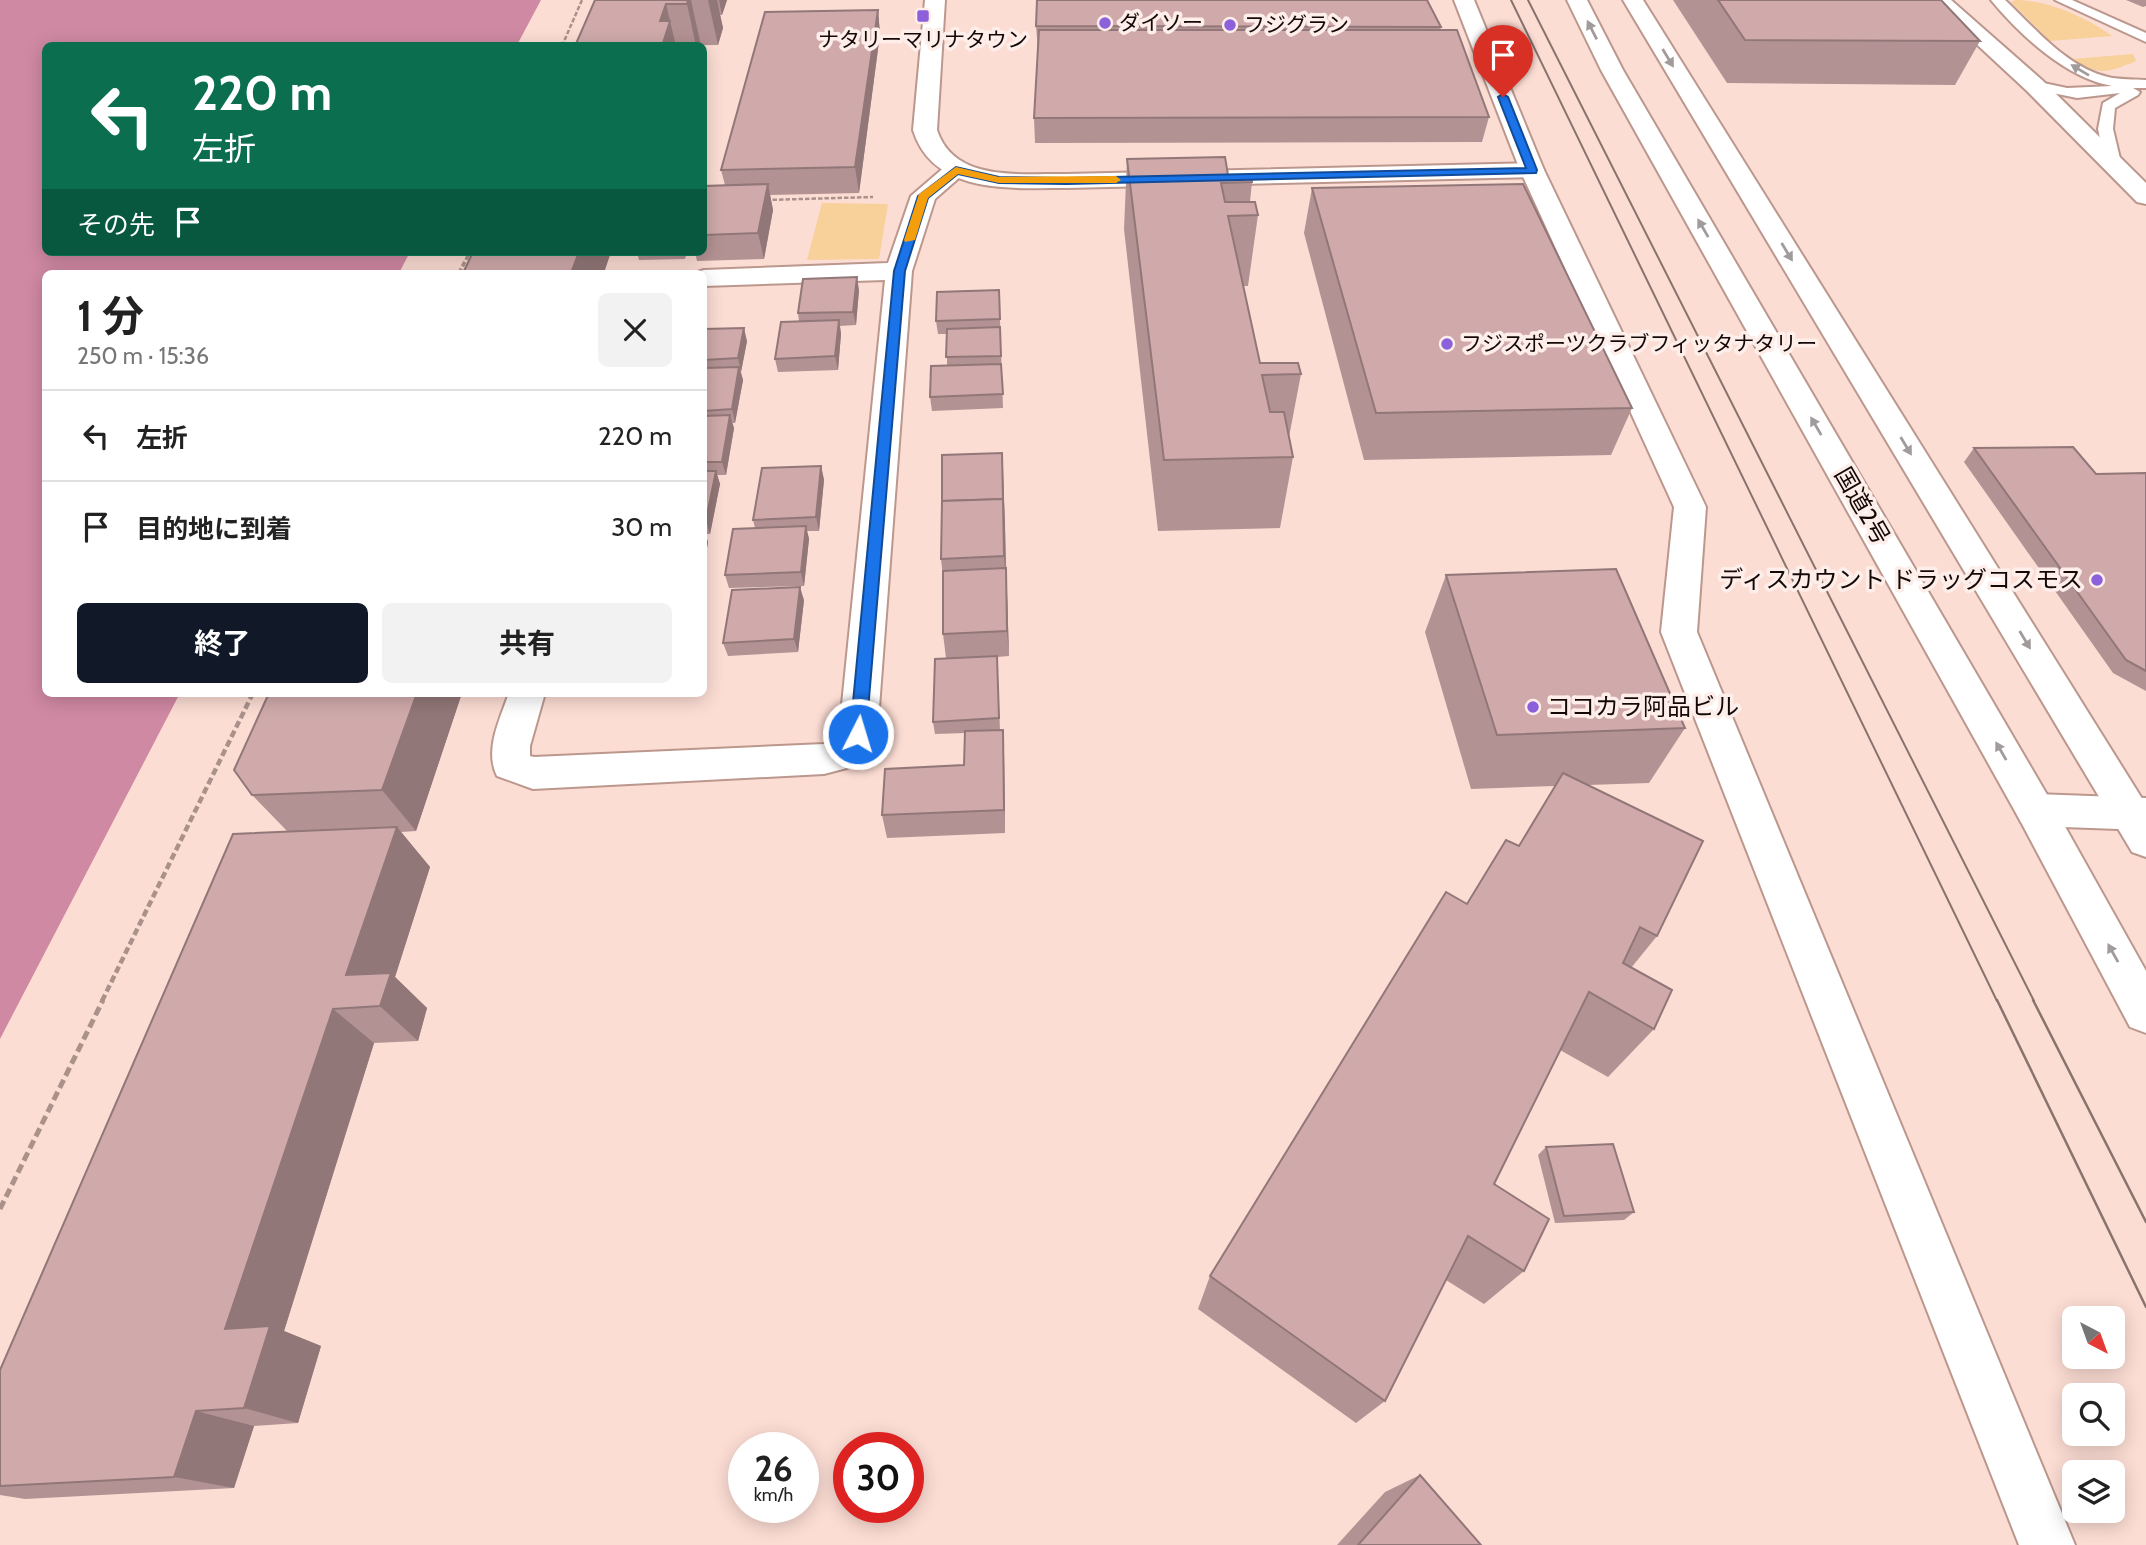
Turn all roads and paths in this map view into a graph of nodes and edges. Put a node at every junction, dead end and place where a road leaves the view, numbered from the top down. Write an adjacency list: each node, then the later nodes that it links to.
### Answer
1 (582, 0): 10 (path)
2 (935, 0): 14 (main road)
3 (1464, 0): 15 (main road)
4 (1577, 0): 23 (main road, 国道2号, one-way to 4)
5 (1633, 0): 24 (main road, one-way to 24)
6 (1939, 0): 12 (main road)
7 (1997, 0): 11 (lane, one-way to 7)
8 (2061, 0): 9 (lane)
9 (2146, 38)
10 (564, 42)
11 (2146, 84): 12 (lane); 13 (lane)
12 (2034, 85): 13 (main road)
13 (2114, 167): 17 (main road)
14 (956, 170): 15 (main road); 16 (main road)
15 (1532, 170): 27 (main road)
16 (923, 196): 18 (path); 19 (main road)
17 (2146, 197)
18 (756, 200)
19 (899, 271): 20 (main road); 22 (main road)
20 (707, 278)
21 (251, 697): 26 (path)
22 (526, 697)
23 (2035, 810): 24 (main road); 25 (main road, 国道2号, one-way to 23)
24 (2141, 823)
25 (2146, 1013)
26 (0, 1209)
27 (2047, 1545)

